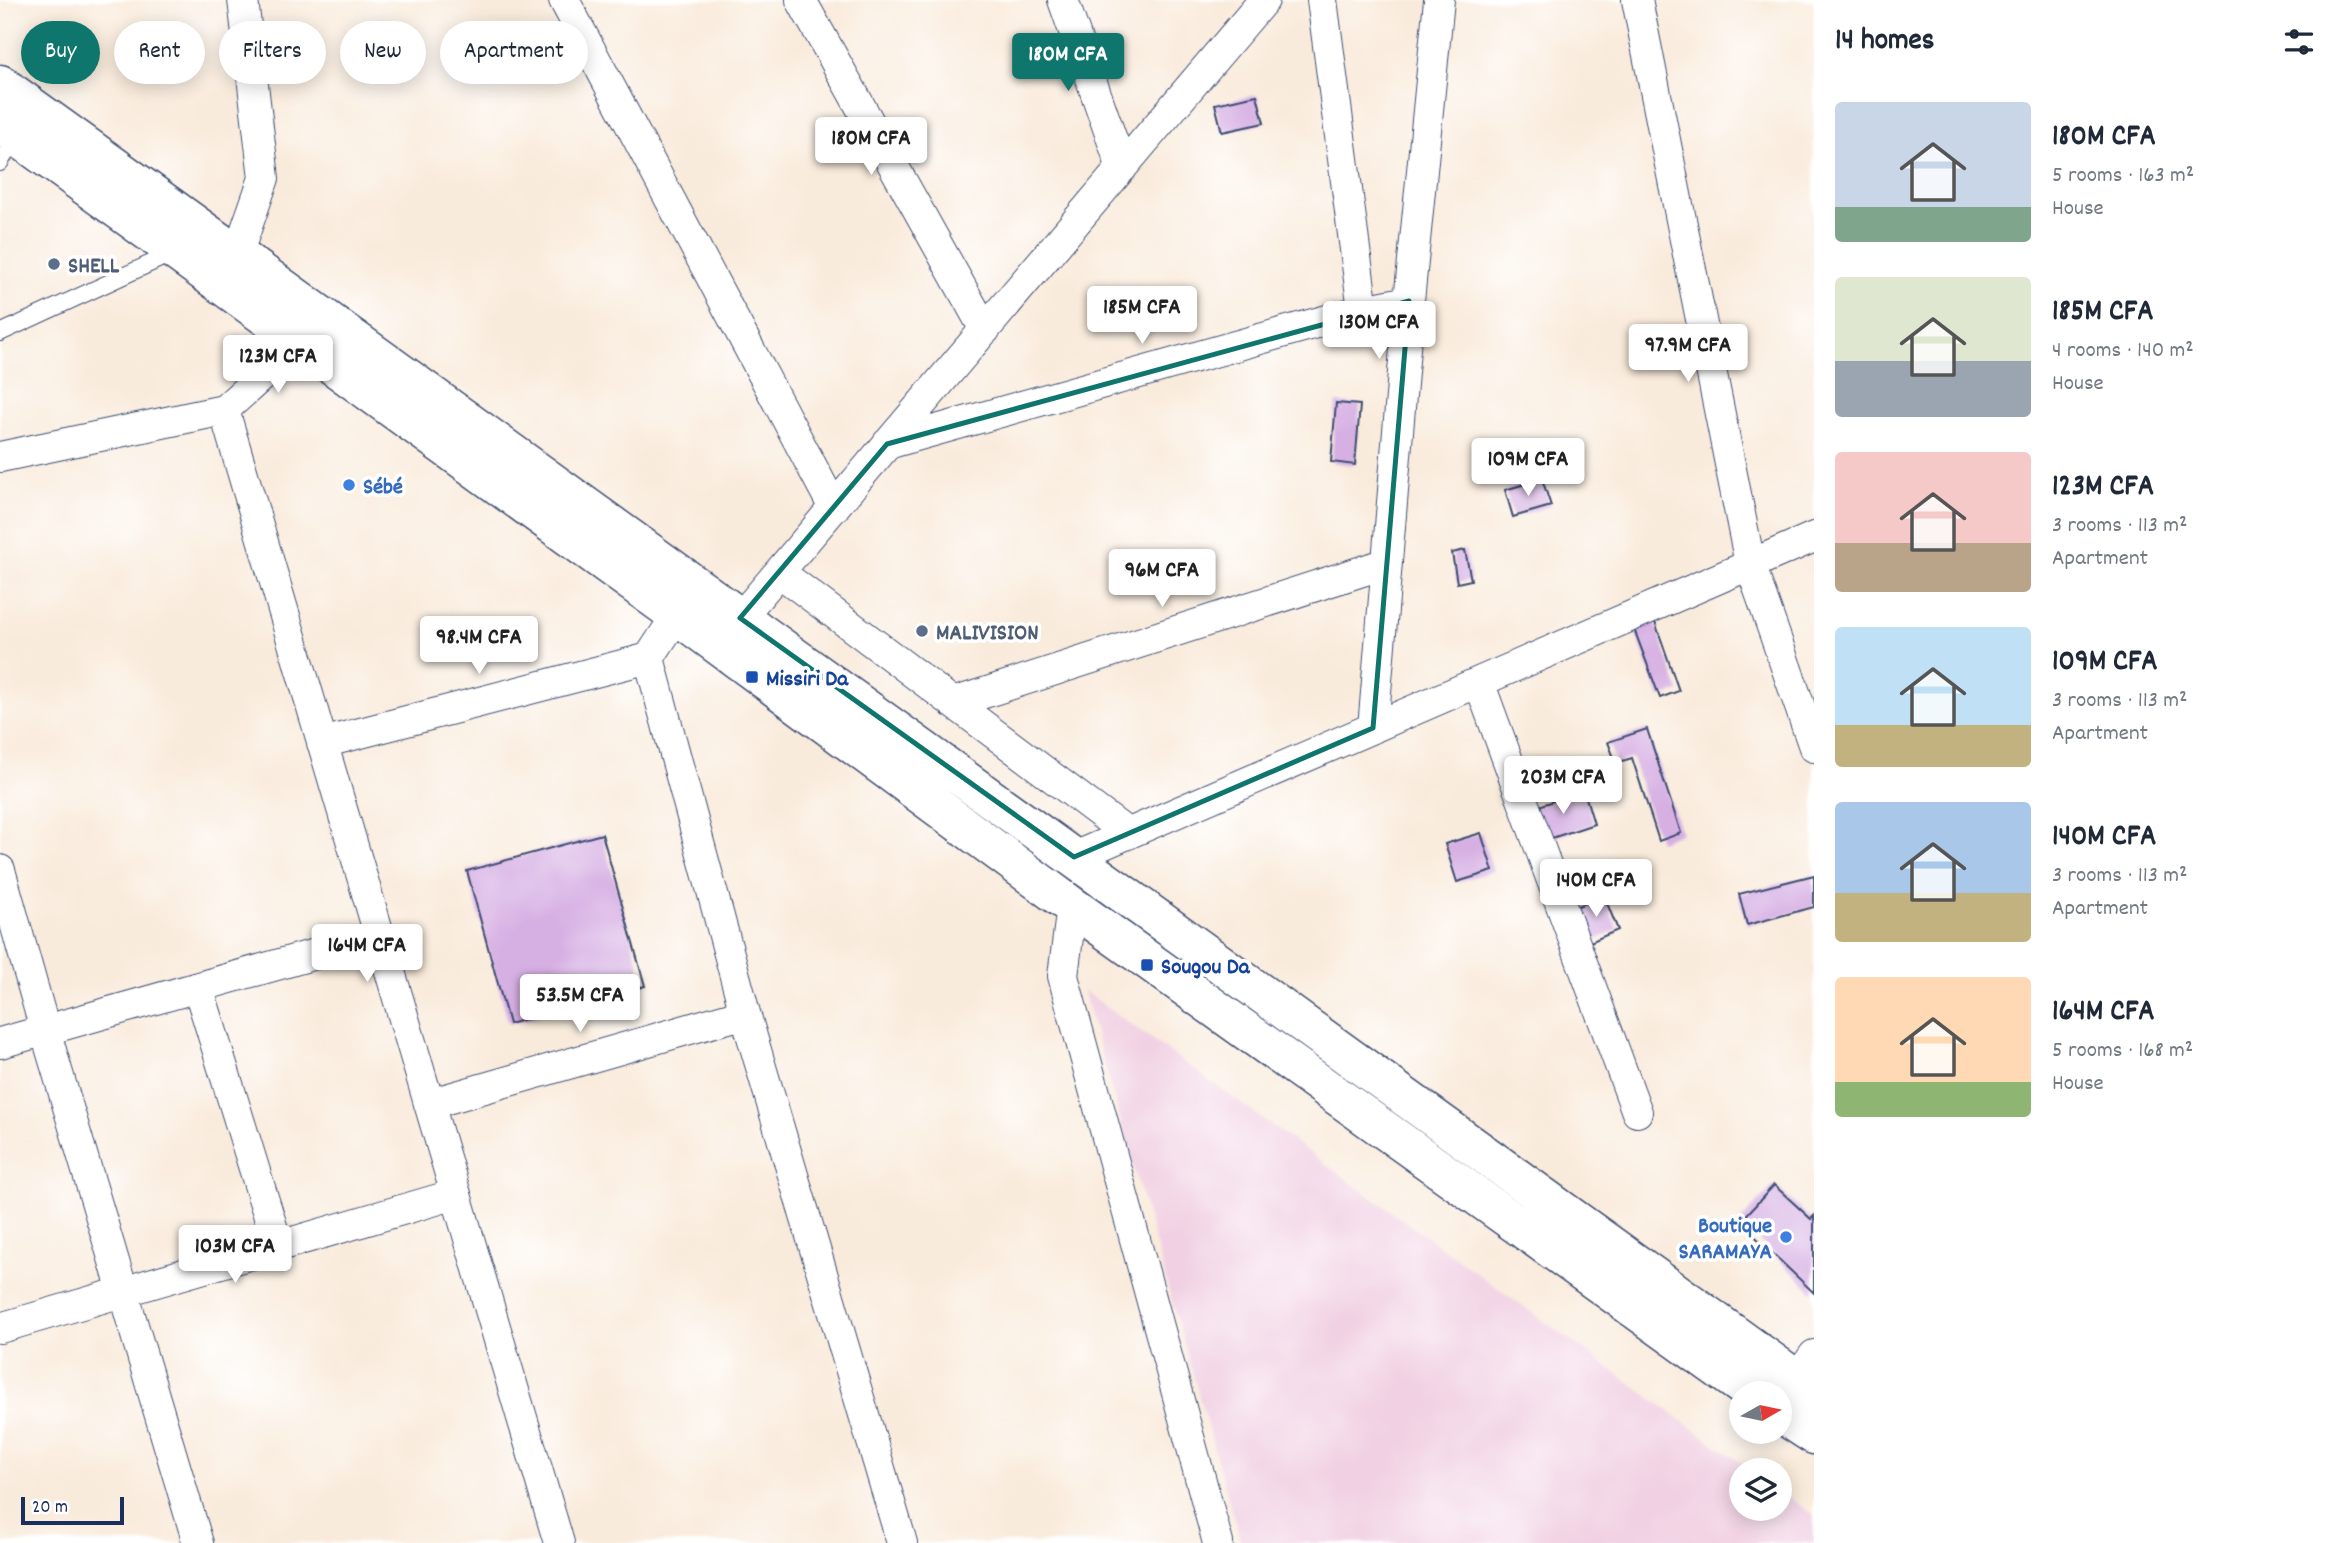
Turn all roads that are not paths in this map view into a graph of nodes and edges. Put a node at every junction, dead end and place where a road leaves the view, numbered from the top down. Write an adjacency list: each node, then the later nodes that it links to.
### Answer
1 (243, 0): 13 (street)
2 (564, 0): 22 (street)
3 (801, 0): 16 (street)
4 (1063, 0): 11 (street)
5 (1264, 0): 11 (street)
6 (1322, 0): 15 (street)
7 (1439, 0): 14 (street)
8 (1637, 0): 25 (street)
9 (0, 84): 13 (highway)
10 (5, 141): 12 (highway)
11 (1122, 168): 16 (street)
12 (175, 252): 17 (lane); 18 (highway)
13 (237, 255): 28 (highway)
14 (1409, 301): 15 (street); 24 (street)
15 (1363, 310): 20 (street)
16 (985, 330): 20 (street)
17 (0, 333)
18 (299, 342): 19 (street); 27 (highway)
19 (224, 410): 21 (street); 33 (street)
20 (887, 444): 22 (street)
21 (0, 457)
22 (834, 508): 26 (street)
23 (1814, 537): 25 (street)
24 (1387, 563): 31 (street); 32 (street)
25 (1750, 564): 30 (street); 34 (street)
26 (779, 572): 28 (street); 31 (street)
27 (677, 615): 29 (street); 38 (highway)
28 (740, 618): 36 (highway)
29 (649, 658): 33 (street); 41 (street)
30 (1479, 682): 32 (street); 45 (street)
31 (953, 702): 35 (street)
32 (1373, 728): 35 (street)
33 (322, 743): 39 (street)
34 (1814, 747)
35 (1128, 834): 36 (street)
36 (1074, 857): 51 (highway)
37 (0, 870): 42 (street)
38 (1072, 906): 50 (highway); 56 (street)
39 (379, 936): 40 (street); 44 (street)
40 (198, 987): 42 (street); 47 (street)
41 (745, 1013): 44 (street); 55 (street)
42 (45, 1030): 43 (street); 48 (street)
43 (0, 1043)
44 (429, 1104): 46 (street)
45 (1637, 1112)
46 (456, 1194): 47 (street); 54 (street)
47 (278, 1247): 48 (street)
48 (123, 1292): 49 (street); 53 (street)
49 (0, 1328)
50 (1735, 1381)
51 (1801, 1385): 52 (highway)
52 (1814, 1435)
53 (198, 1543)
54 (559, 1543)
55 (902, 1543)
56 (1217, 1543)

